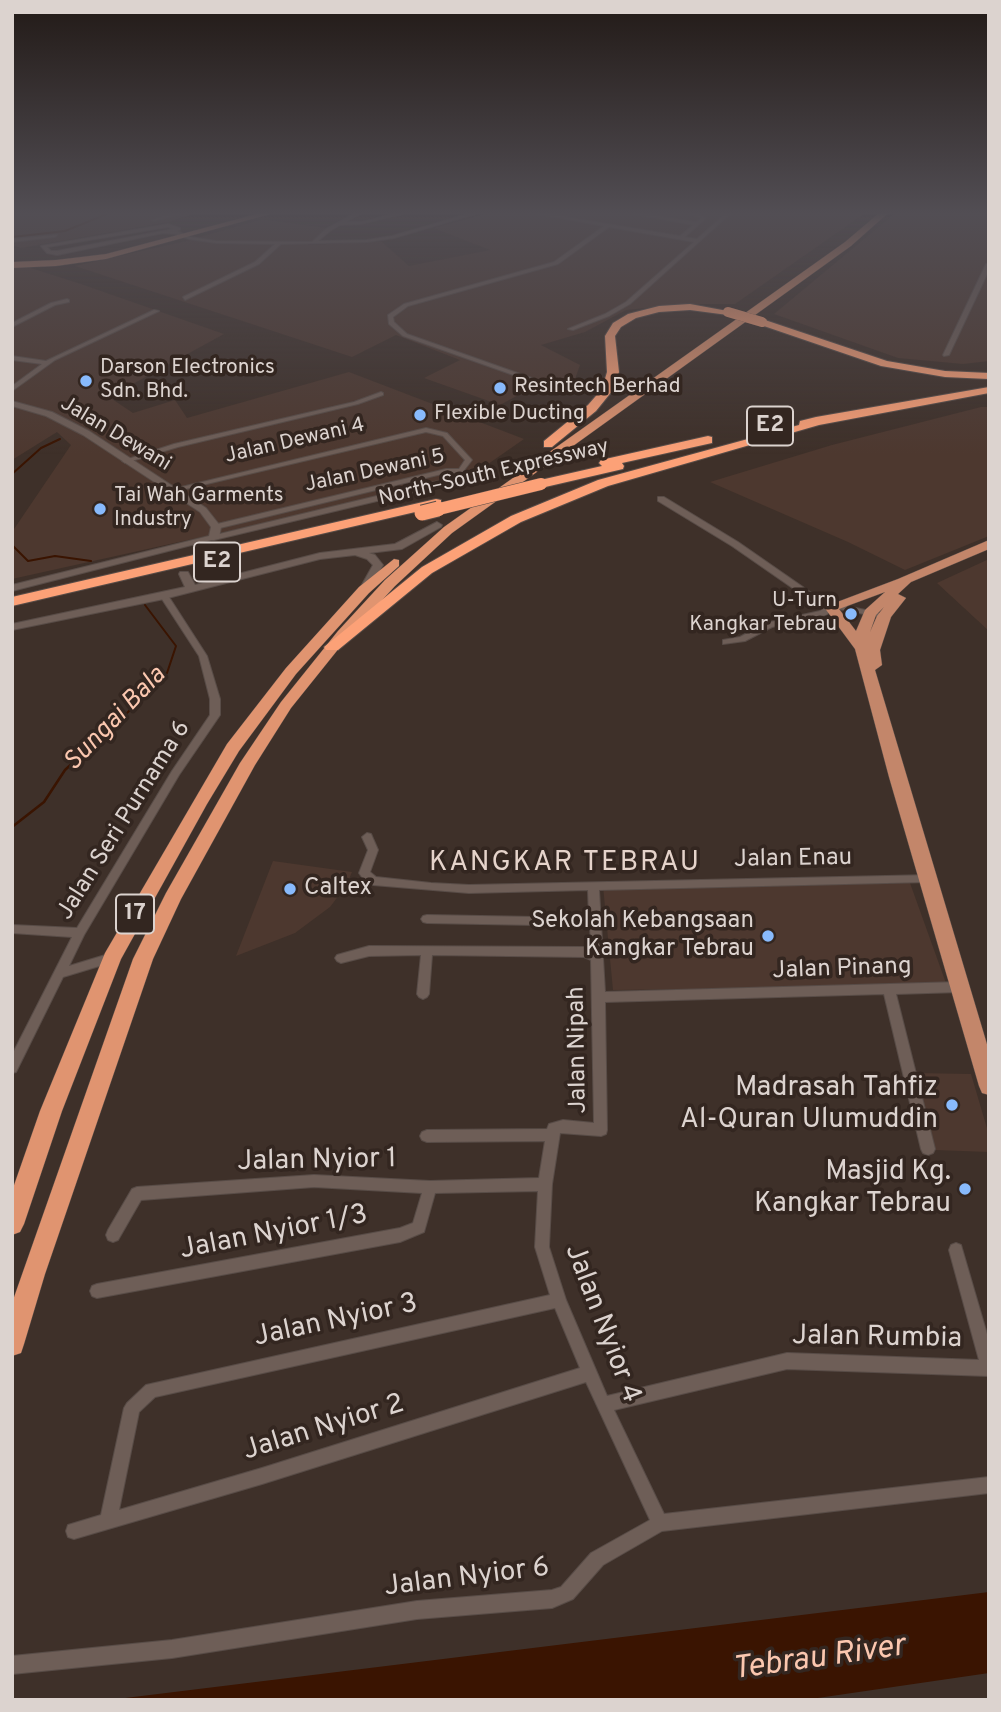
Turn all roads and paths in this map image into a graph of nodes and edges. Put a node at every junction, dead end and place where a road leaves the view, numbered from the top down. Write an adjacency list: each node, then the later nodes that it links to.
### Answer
1 (193, 294): 7 (street)
2 (444, 294): 16 (street)
3 (638, 294): 11 (street)
4 (767, 294): 22 (highway, 17)
5 (778, 294): 43 (highway, 17)
6 (974, 294): 12 (street)
7 (185, 298)
8 (67, 301): 10 (street)
9 (156, 311): 14 (street)
10 (12, 325)
11 (571, 329)
12 (946, 355)
13 (12, 358): 14 (street)
14 (46, 363): 18 (street)
15 (989, 376): 22 (highway, bridge)
16 (538, 382)
17 (989, 388): 21 (highway, North–South Expressway / E2); 37 (highway, North–South Expressway / E2)
18 (12, 389)
19 (381, 394): 23 (street)
20 (12, 404): 23 (street, Jalan Dewani)
21 (816, 421): 39 (highway, North–South Expressway / E2, bridge); 43 (highway)
22 (548, 444): 26 (highway, 17)
23 (125, 461): 24 (street, Jalan Dewani)
24 (173, 490): 27 (street, Jalan Dewani); 27 (street, Jalan Dewani 4)
25 (661, 499): 38 (street)
26 (437, 525): 29 (street); 35 (highway, 17)
27 (215, 533): 33 (street)
28 (989, 544): 32 (main road)
29 (351, 552): 34 (street); 35 (street)
30 (989, 553): 40 (main road)
31 (184, 574): 34 (street)
32 (906, 579): 38 (main road); 40 (main road)
33 (12, 588)
34 (191, 588): 36 (street)
35 (364, 590): 54 (highway, 17)
36 (164, 596): 41 (street); 52 (street, Jalan Seri Purnama 6)
37 (12, 601)
38 (831, 607): 40 (street); 42 (street); 44 (main road)
39 (12, 610)
40 (877, 615): 44 (main road); 45 (main road)
41 (12, 627)
42 (726, 642)
43 (332, 647): 74 (highway, 17)
44 (862, 649): 45 (main road)
45 (883, 727): 47 (main road)
46 (367, 837): 48 (street, Jalan Enau)
47 (928, 878): 48 (street, Jalan Enau); 58 (main road)
48 (593, 886): 50 (street, Jalan Nipah)
49 (427, 919): 50 (street)
50 (595, 922): 56 (street, Jalan Nipah)
51 (12, 929): 52 (street)
52 (80, 933): 57 (street, Jalan Seri Purnama 6)
53 (427, 951): 55 (street); 56 (street); 60 (street)
54 (112, 958): 57 (street); 69 (highway, 17)
55 (341, 958)
56 (597, 958): 61 (street, Jalan Nipah)
57 (59, 974): 62 (street, Jalan Seri Purnama 6)
58 (960, 987): 59 (street, Jalan Pinang); 63 (main road)
59 (889, 989): 61 (street, Jalan Pinang); 66 (street)
60 (423, 994)
61 (599, 998): 64 (street, Jalan Nipah)
62 (12, 1068)
63 (989, 1086)
64 (551, 1135): 65 (street); 67 (street, Jalan Nyior 4)
65 (427, 1136)
66 (928, 1149)
67 (545, 1184): 68 (street, Jalan Nyior 1); 73 (street, Jalan Nyior 4)
68 (430, 1187): 70 (street, Jalan Nyior 1); 72 (street, Jalan Nyior 1/3)
69 (12, 1224)
70 (113, 1235)
71 (956, 1250): 75 (street, Jalan Rumbia)
72 (96, 1291)
73 (559, 1300): 76 (street, Jalan Nyior 4); 79 (street, Jalan Nyior 3)
74 (12, 1344)
75 (988, 1369): 77 (street, Jalan Rumbia)
76 (590, 1373): 77 (street, Jalan Nyior 4); 79 (street, Jalan Nyior 2)
77 (603, 1405): 80 (street, Jalan Nyior 4)
78 (989, 1485): 80 (street, Jalan Nyior 6)
79 (108, 1521): 81 (street, Jalan Nyior 2)
80 (660, 1523): 82 (street, Jalan Nyior 6)
81 (74, 1531)
82 (12, 1665)

